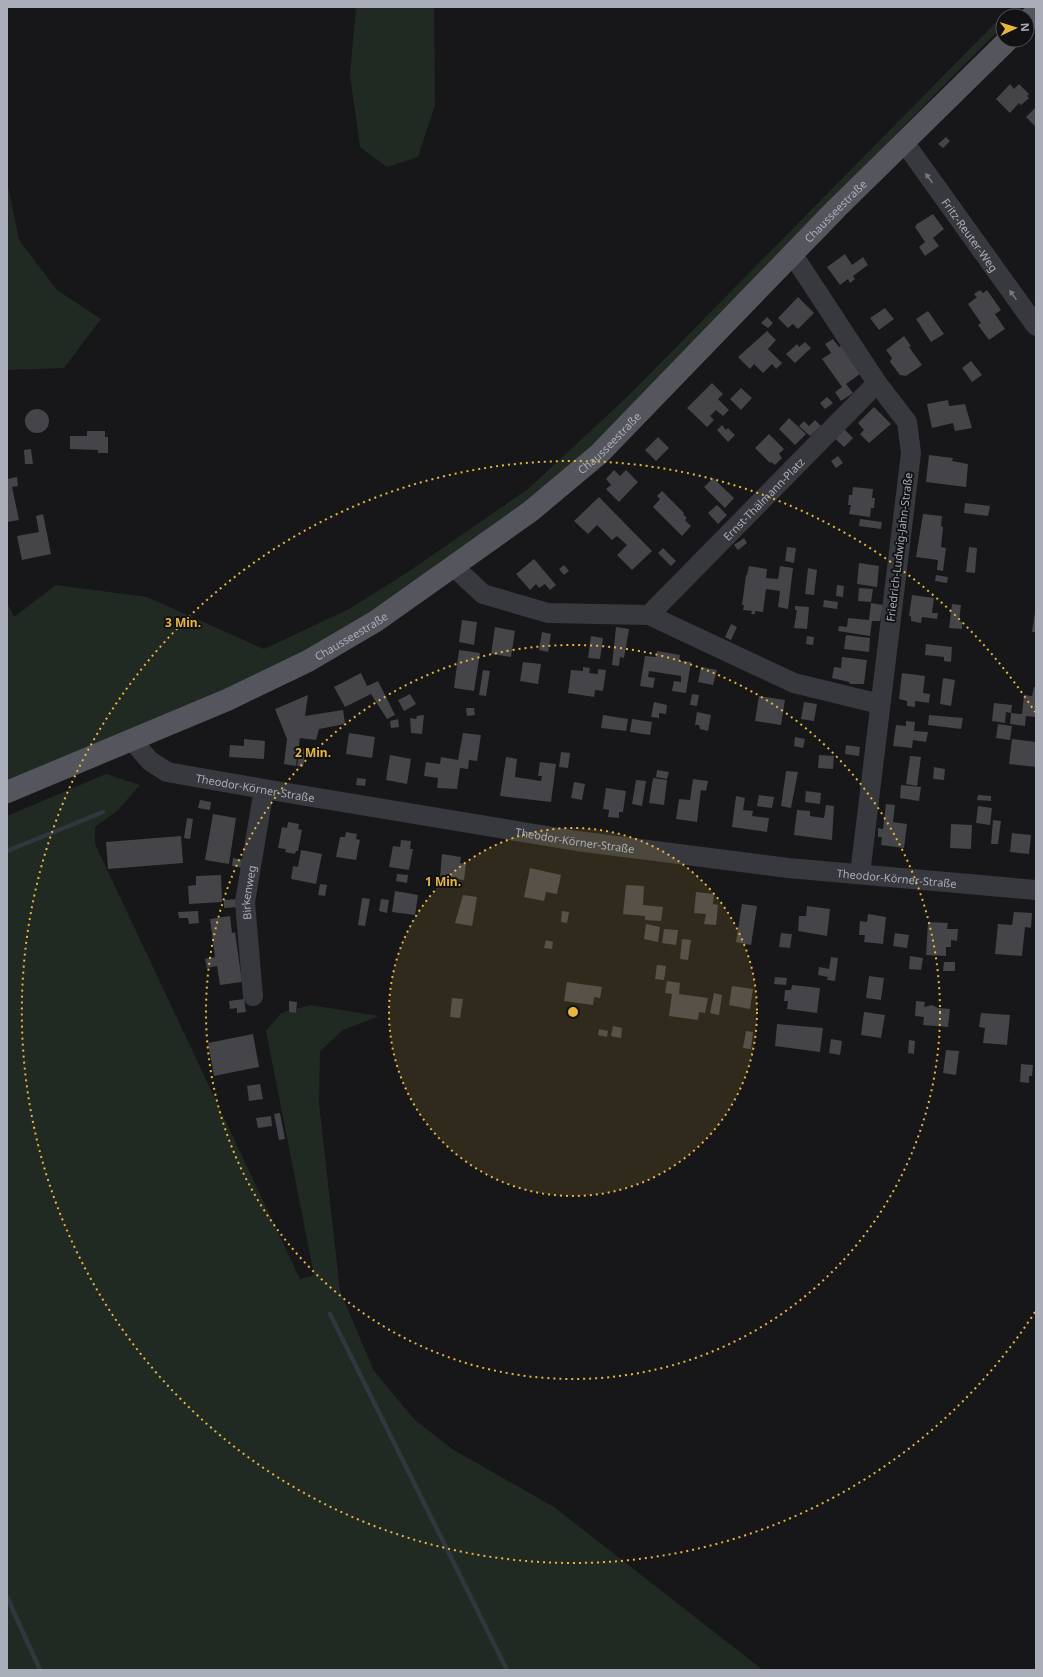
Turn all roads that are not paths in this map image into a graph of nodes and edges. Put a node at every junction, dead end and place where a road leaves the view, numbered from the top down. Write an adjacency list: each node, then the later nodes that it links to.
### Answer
1 (1000, 48): 2 (main road, Chausseestraße)
2 (904, 142): 3 (main road, Chausseestraße); 4 (street, Fritz-Reuter-Weg, one-way to 2)
3 (793, 254): 5 (street, Friedrich-Ludwig-Jahn-Straße); 6 (main road, Chausseestraße)
4 (1036, 326)
5 (877, 383): 7 (street, Ernst-Thälmann-Platz); 8 (street, Friedrich-Ludwig-Jahn-Straße)
6 (454, 567): 7 (street); 9 (main road, Chausseestraße)
7 (649, 615): 8 (street)
8 (880, 704): 12 (street, Friedrich-Ludwig-Jahn-Straße)
9 (131, 739): 10 (street, Theodor-Körner-Straße); 11 (main road, Chausseestraße)
10 (264, 789): 12 (street, Theodor-Körner-Straße); 14 (street, Birkenweg)
11 (7, 792)
12 (860, 874): 13 (street, Theodor-Körner-Straße)
13 (1036, 890)
14 (253, 996)

